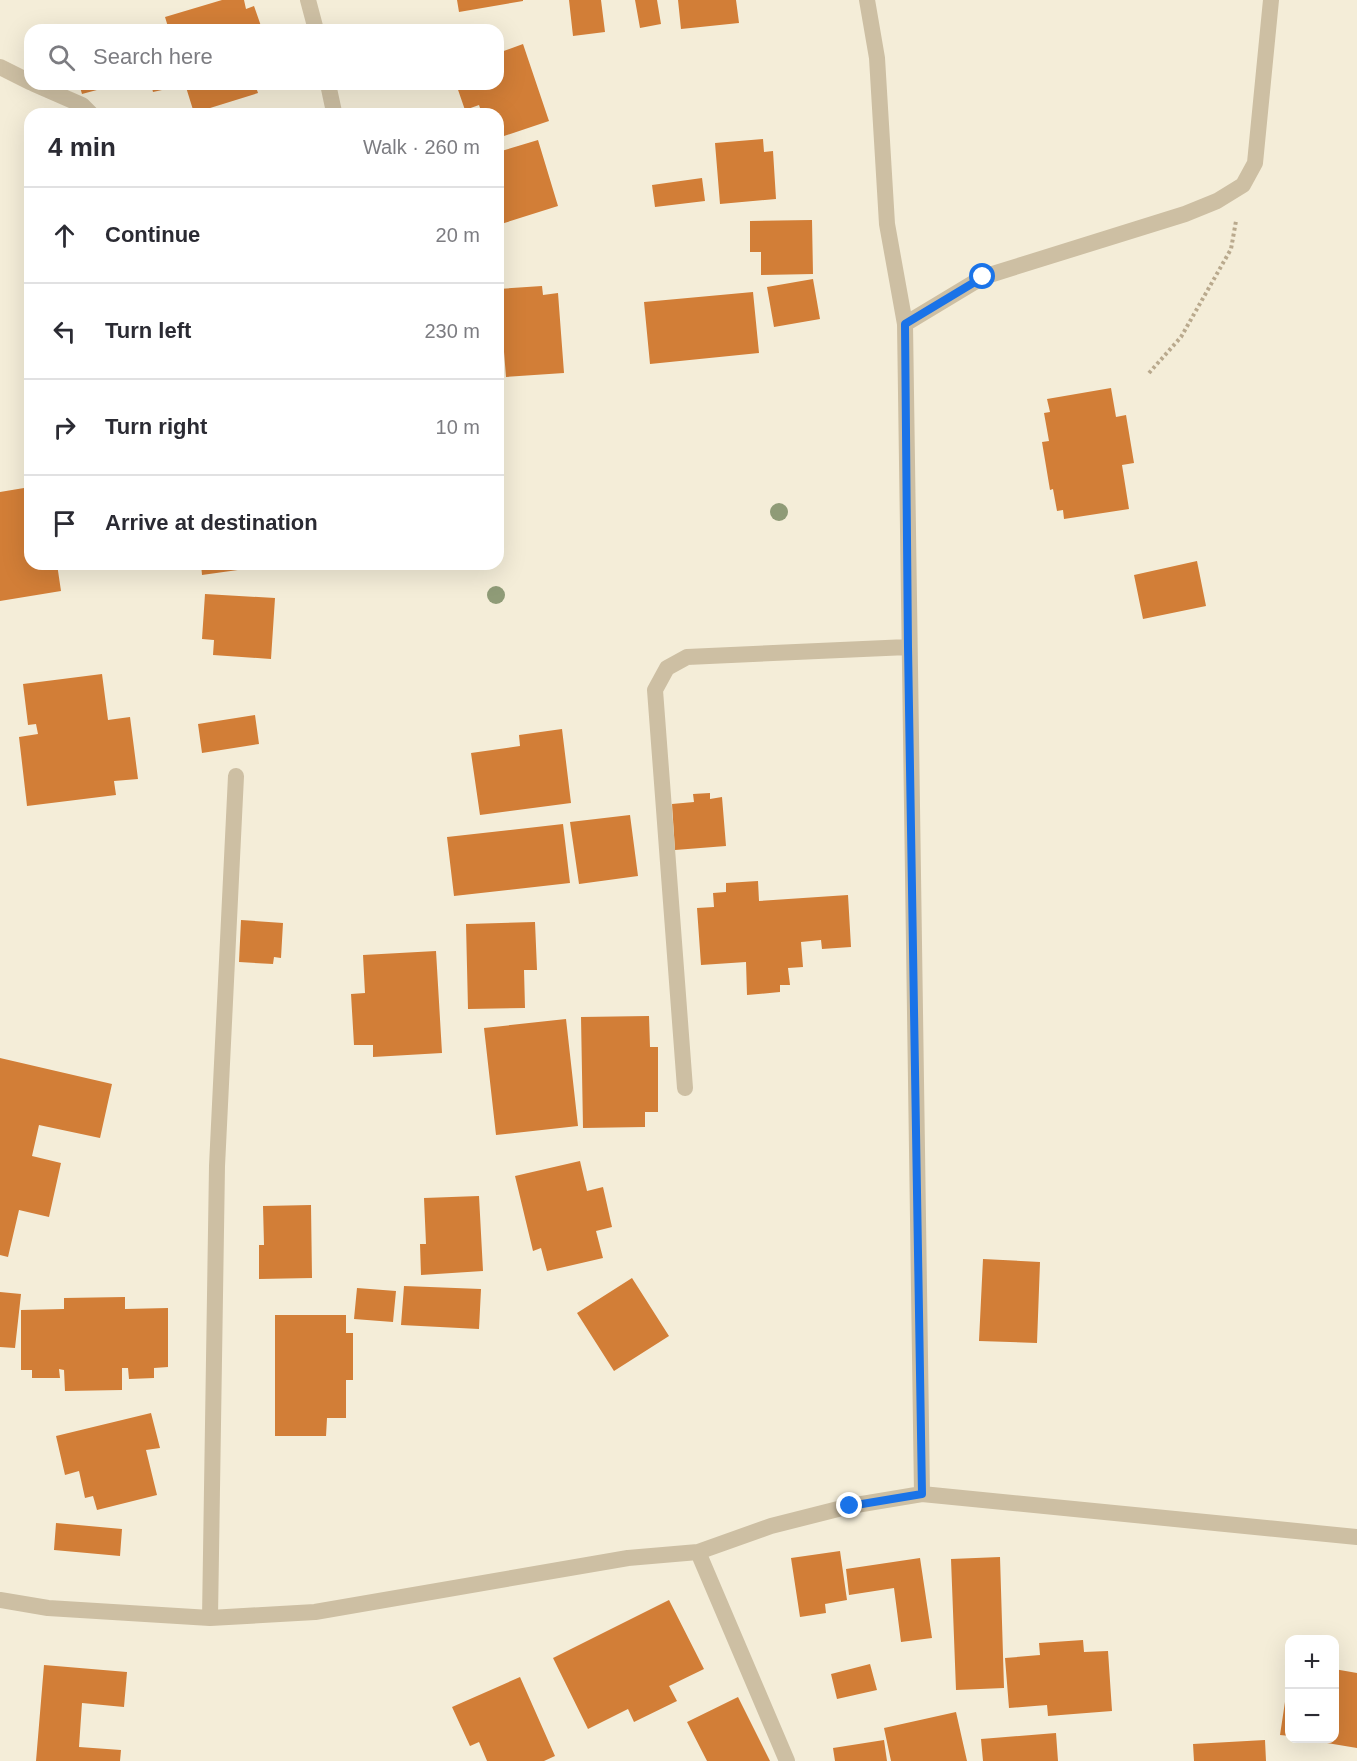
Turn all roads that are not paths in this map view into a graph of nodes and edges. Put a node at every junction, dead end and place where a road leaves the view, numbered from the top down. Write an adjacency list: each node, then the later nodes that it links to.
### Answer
1 (308, 0): 4 (street)
2 (867, 0): 11 (street)
3 (1271, 0): 11 (street)
4 (314, 24)
5 (0, 67): 6 (street)
6 (24, 79)
7 (48, 90): 9 (street)
8 (329, 90): 10 (street)
9 (85, 108)
10 (333, 108)
11 (905, 324): 12 (street)
12 (908, 647): 14 (street); 15 (street)
13 (236, 776): 19 (street)
14 (685, 1088)
15 (922, 1494): 16 (street); 17 (street)
16 (1357, 1537)
17 (698, 1552): 19 (street); 20 (street)
18 (0, 1600): 19 (street)
19 (210, 1618)
20 (788, 1761)

